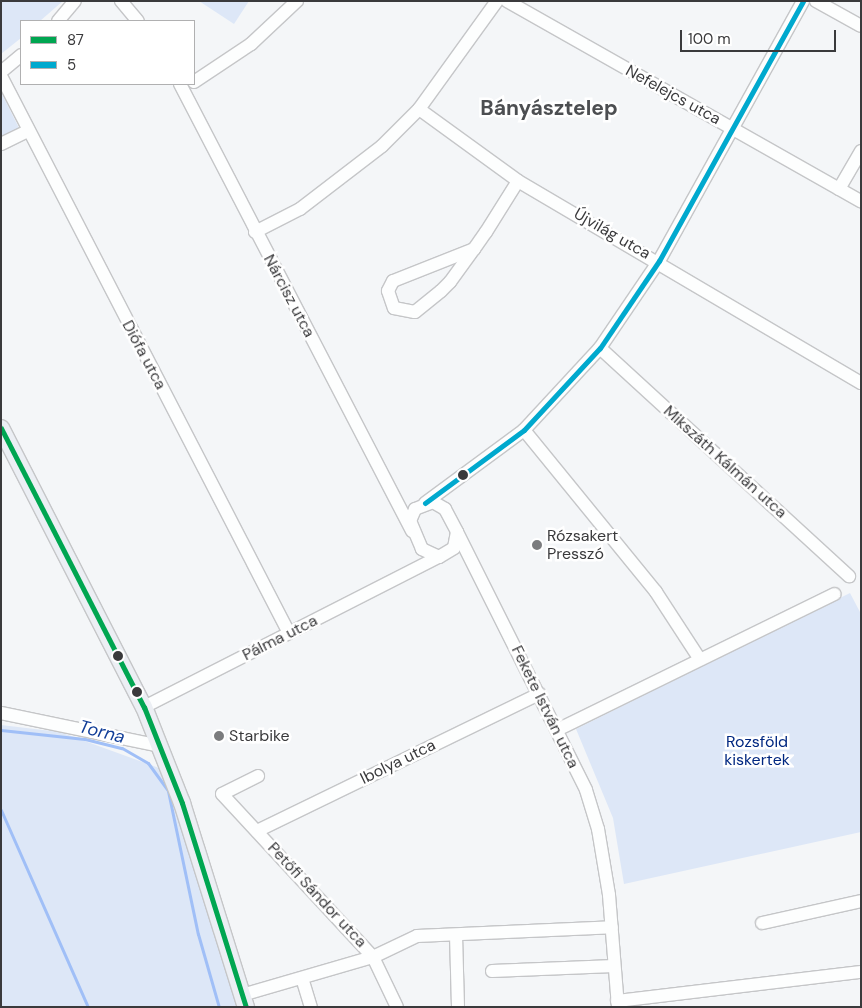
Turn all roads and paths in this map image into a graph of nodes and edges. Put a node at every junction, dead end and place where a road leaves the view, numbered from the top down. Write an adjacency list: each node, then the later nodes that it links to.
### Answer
1 (75, 1): 8 (street)
2 (121, 1): 9 (street)
3 (297, 1): 14 (street)
4 (497, 1): 16 (street)
5 (507, 1): 17 (street, Nefelejcs utca)
6 (803, 1): 17 (street)
7 (816, 1): 10 (street)
8 (59, 20)
9 (137, 20)
10 (861, 26)
11 (20, 56): 12 (street)
12 (1, 72)
13 (1, 76): 18 (street, Diófa utca)
14 (195, 81)
15 (184, 85): 24 (street, Nárcisz utca)
16 (419, 109): 21 (street, Újvilág utca); 24 (street)
17 (732, 128): 22 (street, Nefelejcs utca); 26 (street)
18 (28, 131): 19 (street); 45 (street, Diófa utca)
19 (1, 144)
20 (861, 151): 22 (street)
21 (518, 181): 25 (street); 26 (street, Újvilág utca)
22 (839, 189): 23 (street, Nefelejcs utca)
23 (861, 201)
24 (255, 232): 34 (street, Nárcisz utca)
25 (474, 249): 25 (street)
26 (659, 261): 27 (street); 28 (street, Újvilág utca)
27 (600, 348): 30 (street); 43 (street, Mikszáth Kálmán utca)
28 (861, 383)
29 (1, 428): 48 (main road)
30 (524, 430): 31 (street); 46 (street)
31 (444, 490): 32 (street); 33 (street)
32 (425, 503): 33 (street); 35 (street)
33 (439, 504): 37 (street)
34 (400, 508): 35 (street); 36 (street, Nárcisz utca)
35 (412, 513): 36 (street)
36 (412, 531): 39 (street)
37 (457, 532): 38 (street); 41 (street, Fekete István utca)
38 (454, 548): 40 (street, Pálma utca); 41 (street, Fekete István utca)
39 (422, 549): 40 (street); 42 (street)
40 (439, 557): 42 (street, Pálma utca)
41 (471, 560): 47 (street, Fekete István utca)
42 (416, 568): 45 (street, Pálma utca)
43 (850, 576)
44 (834, 594): 46 (street)
45 (289, 633): 48 (street, Pálma utca)
46 (699, 658): 50 (street)
47 (539, 694): 50 (street, Fekete István utca); 53 (street, Ibolya utca)
48 (144, 707): 51 (main road)
49 (1, 713): 51 (street)
50 (558, 730): 56 (street, Fekete István utca)
51 (160, 746): 63 (main road)
52 (258, 776): 53 (street, Petőfi Sándor utca)
53 (257, 831): 58 (street, Petőfi Sándor utca)
54 (861, 901): 55 (street)
55 (762, 923)
56 (612, 927): 57 (street); 59 (street, Fekete István utca)
57 (456, 935): 58 (street); 67 (street)
58 (374, 957): 62 (street); 66 (street, Petőfi Sándor utca)
59 (614, 966): 60 (street); 64 (street, Fekete István utca)
60 (492, 971)
61 (861, 972): 64 (street)
62 (302, 978): 63 (street); 65 (street)
63 (244, 1001)
64 (617, 1004)
65 (311, 1007)
66 (397, 1007)
67 (458, 1007)

